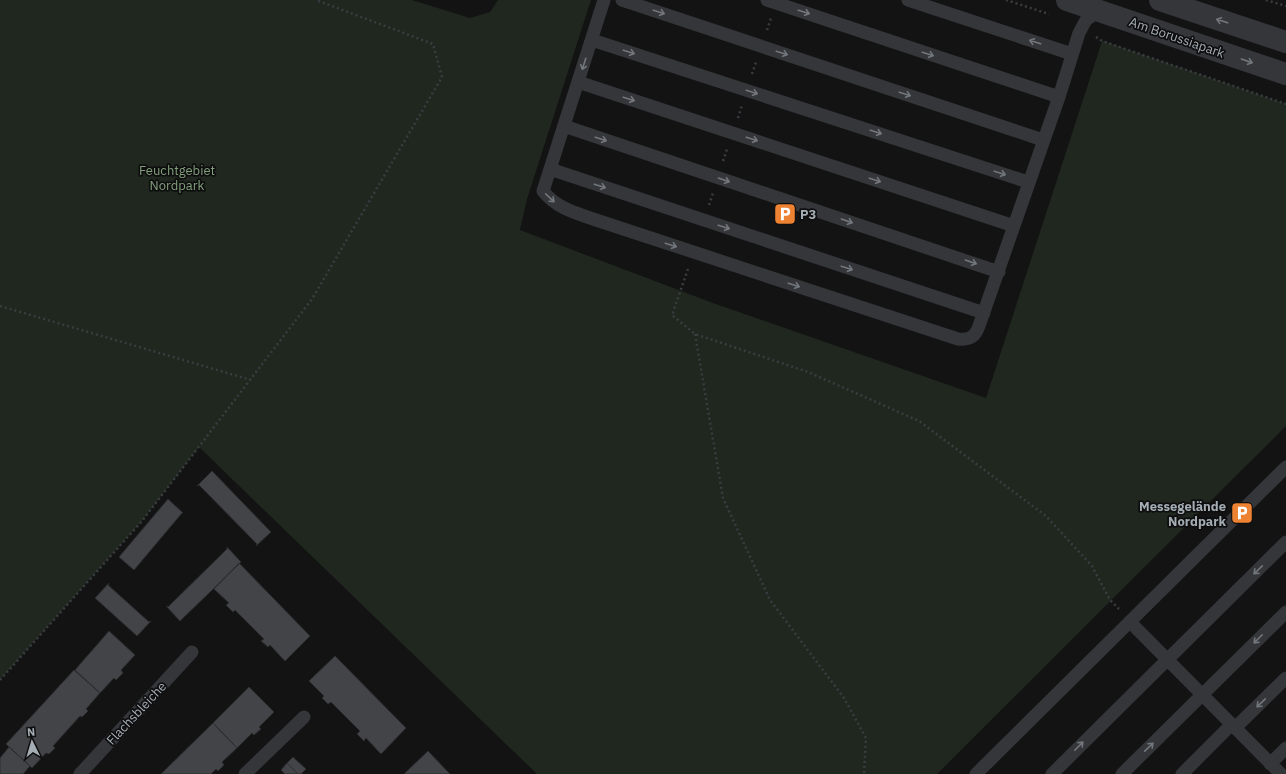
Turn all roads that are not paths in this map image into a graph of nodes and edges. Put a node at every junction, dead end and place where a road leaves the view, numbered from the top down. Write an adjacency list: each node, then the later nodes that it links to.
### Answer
1 (604, 0): 8 (lane)
2 (622, 0): 15 (lane, one-way to 15)
3 (768, 0): 13 (lane, one-way to 13)
4 (908, 0): 10 (lane, one-way to 4)
5 (1067, 0): 7 (street, Am Borussiapark)
6 (1160, 0): 9 (street, one-way to 6)
7 (1104, 12): 10 (lane); 11 (street, Am Borussiapark, one-way to 11)
8 (592, 40): 12 (lane, one-way to 12); 17 (lane, one-way to 17)
9 (1286, 42)
10 (1072, 54): 13 (lane)
11 (1286, 74)
12 (578, 82): 14 (lane); 18 (lane, one-way to 18)
13 (1059, 97): 15 (lane)
14 (564, 126): 16 (lane); 19 (lane, one-way to 19)
15 (1043, 140): 17 (lane)
16 (550, 169): 20 (lane, one-way to 20); 20 (lane, one-way to 20)
17 (1028, 182): 18 (lane)
18 (1014, 226): 19 (lane)
19 (999, 272): 20 (lane)
20 (984, 313)
21 (1286, 467): 24 (lane)
22 (1286, 542): 26 (lane, one-way to 26)
23 (1286, 612): 28 (lane, one-way to 28)
24 (1130, 622): 26 (lane); 35 (lane)
25 (192, 652): 33 (lane, Flachsbleiche)
26 (1167, 659): 28 (lane); 36 (lane, one-way to 26)
27 (1286, 678): 30 (lane, one-way to 30)
28 (1202, 695): 30 (lane); 37 (lane, one-way to 28)
29 (304, 717): 34 (lane)
30 (1233, 726): 32 (lane); 38 (lane)
31 (1286, 748): 32 (lane)
32 (1270, 764): 39 (lane)
33 (80, 774)
34 (245, 774)
35 (976, 774)
36 (1052, 774)
37 (1122, 774)
38 (1182, 774)
39 (1281, 774)

